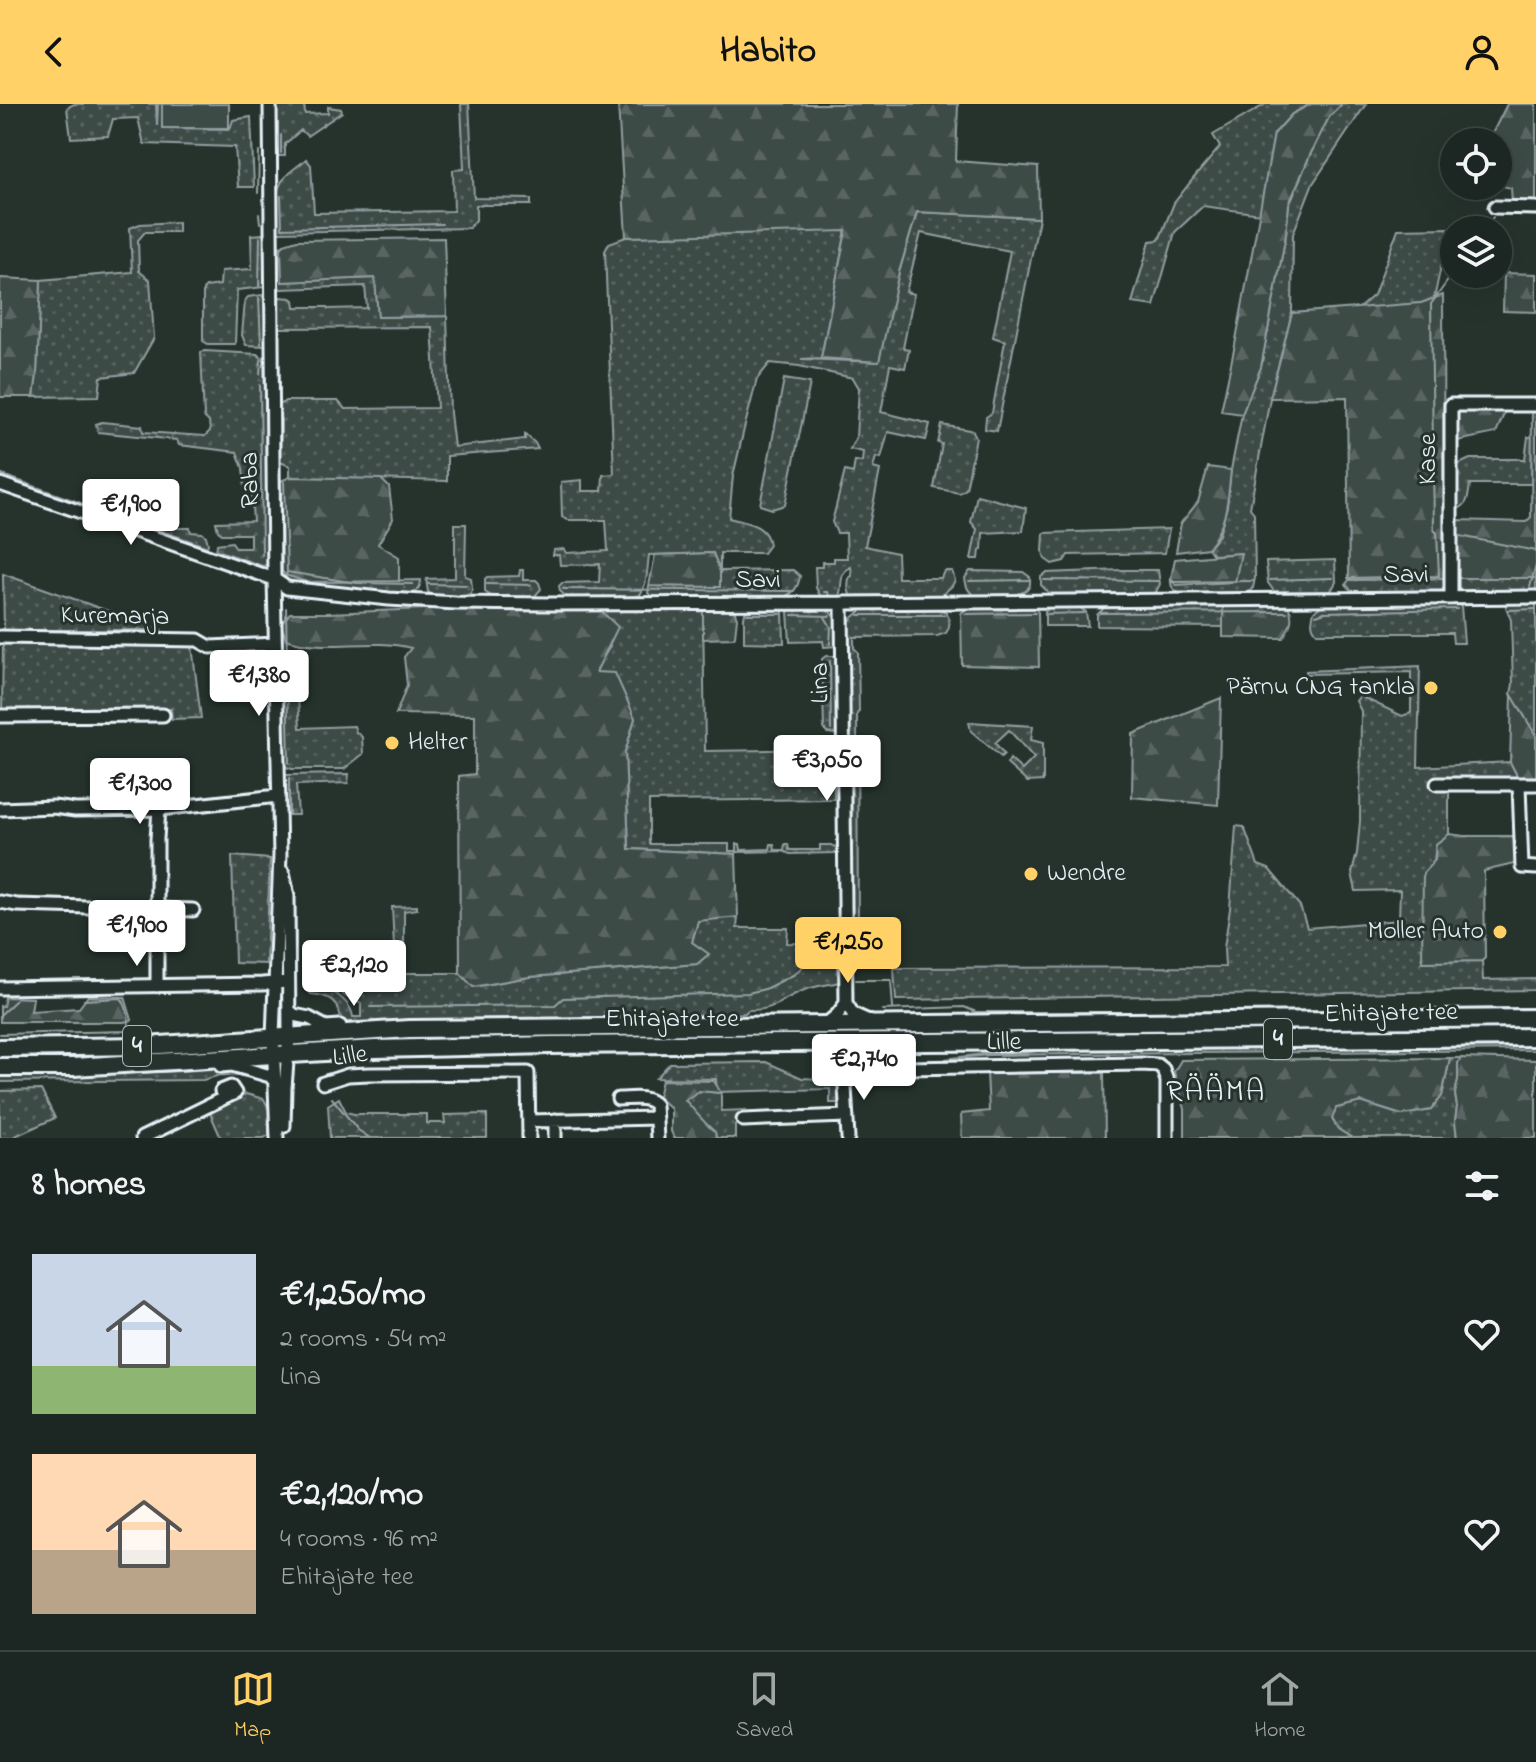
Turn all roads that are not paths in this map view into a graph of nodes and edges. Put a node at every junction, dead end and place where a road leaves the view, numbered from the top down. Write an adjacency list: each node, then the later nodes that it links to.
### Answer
1 (270, 104): 6 (street, Raba)
2 (1495, 207): 3 (street)
3 (1536, 208)
4 (1536, 405): 8 (street, Kase)
5 (0, 484): 6 (street, Savi)
6 (274, 579): 9 (street, Savi); 11 (street, Raba)
7 (1536, 597): 8 (street, Savi)
8 (1451, 598): 9 (street, Savi)
9 (842, 603): 27 (street, Lina)
10 (0, 637): 11 (street, Kuremarja)
11 (275, 644): 17 (street, Raba)
12 (163, 715): 13 (street)
13 (0, 716)
14 (1437, 784): 16 (street)
15 (1536, 784): 16 (street)
16 (1519, 785): 20 (street)
17 (278, 796): 19 (street); 24 (street, Raba)
18 (0, 809): 19 (street)
19 (159, 809): 22 (street)
20 (1536, 868)
21 (0, 902): 22 (street)
22 (157, 908): 23 (street); 25 (street)
23 (193, 910)
24 (282, 983): 25 (street); 28 (street, Raba); 34 (street, Raba)
25 (157, 986): 26 (street)
26 (0, 988)
27 (846, 1003): 30 (street); 31 (street)
28 (289, 1010): 32 (street); 34 (street, Raba)
29 (1536, 1018): 30 (highway, Ehitajate tee / 4)
30 (876, 1024): 31 (highway, Ehitajate tee / 4)
31 (825, 1025): 32 (highway, Ehitajate tee / 4)
32 (409, 1029): 34 (highway, Ehitajate tee / 4)
33 (1536, 1037): 34 (highway, Ehitajate tee / 4)
34 (281, 1045): 35 (highway, Ehitajate tee / 4); 36 (highway, Ehitajate tee / 4); 38 (street, Raba); 49 (street, Raba)
35 (0, 1048)
36 (161, 1062): 37 (highway, Ehitajate tee / 4); 38 (street)
37 (0, 1067)
38 (275, 1082): 48 (street, Raba)
39 (323, 1083): 46 (street, Lille)
40 (224, 1098): 47 (street)
41 (618, 1099): 43 (street)
42 (847, 1116): 45 (street); 53 (street); 54 (street, Lille)
43 (656, 1118): 44 (street); 52 (street)
44 (555, 1120): 46 (street); 51 (street)
45 (743, 1120)
46 (529, 1121): 50 (street)
47 (142, 1138)
48 (277, 1138)
49 (284, 1138)
50 (529, 1138)
51 (555, 1138)
52 (657, 1138)
53 (848, 1138)
54 (1167, 1138)

